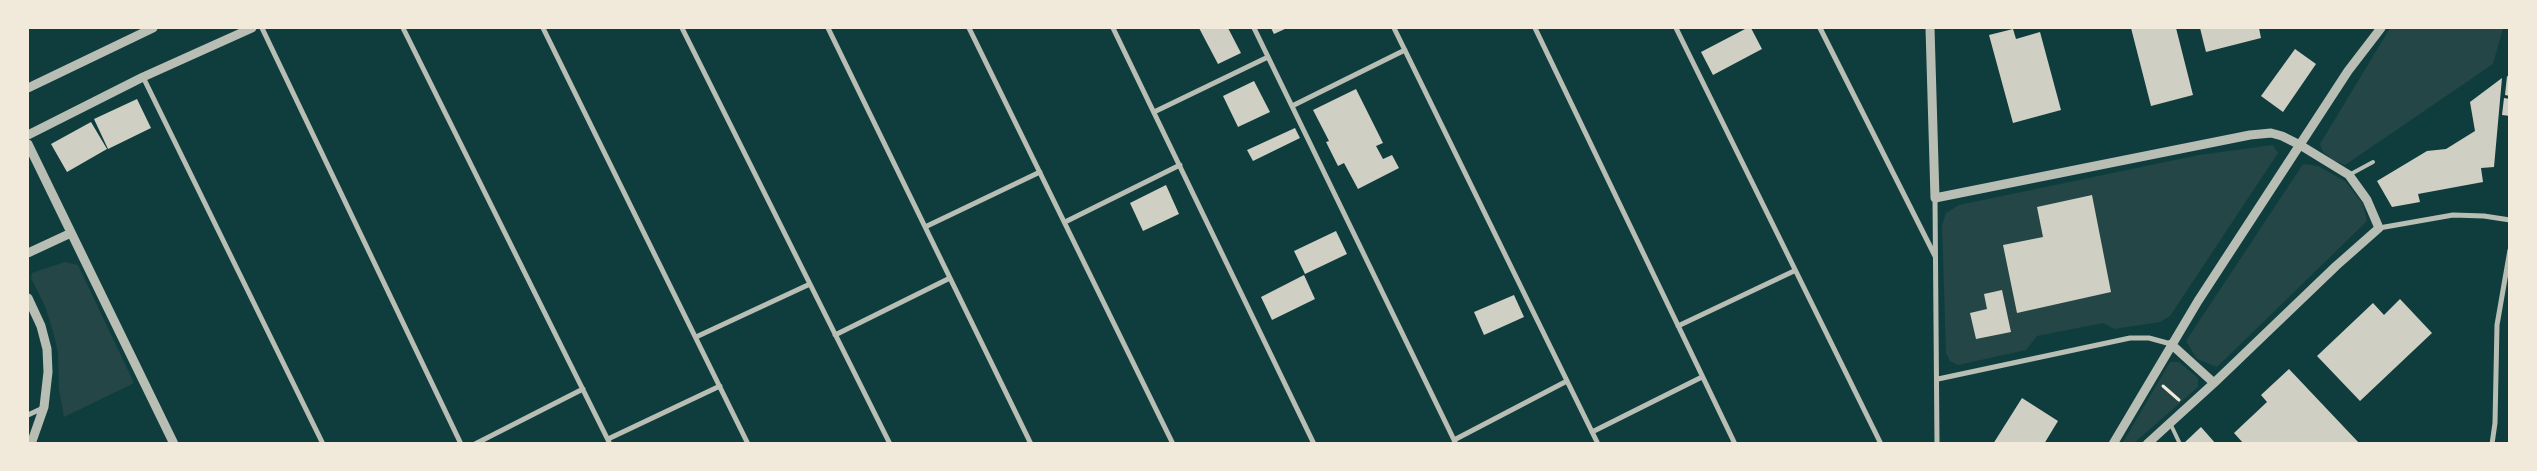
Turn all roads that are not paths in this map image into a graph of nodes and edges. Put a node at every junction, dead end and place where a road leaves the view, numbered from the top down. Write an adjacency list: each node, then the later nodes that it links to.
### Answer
1 (153, 28): 20 (street)
2 (252, 28): 19 (street)
3 (262, 28): 62 (street)
4 (403, 28): 52 (street)
5 (543, 28): 45 (street)
6 (682, 28): 41 (street)
7 (828, 28): 33 (street)
8 (969, 28): 28 (street)
9 (1113, 28): 22 (street)
10 (1254, 28): 18 (street)
11 (1394, 28): 17 (street)
12 (1535, 28): 43 (street)
13 (1676, 28): 39 (street)
14 (1820, 28): 38 (street)
15 (1930, 28): 30 (street)
16 (2381, 28): 25 (street)
17 (1405, 50): 21 (street); 49 (street)
18 (1268, 57): 21 (street); 22 (street)
19 (143, 77): 23 (street); 61 (street)
20 (28, 88)
21 (1292, 106): 58 (street)
22 (1154, 112): 27 (street)
23 (28, 135)
24 (28, 144): 35 (street)
25 (2300, 145): 29 (street); 30 (street); 46 (street)
26 (2373, 162): 29 (lane)
27 (1180, 165): 32 (street); 68 (street)
28 (1040, 172): 32 (street); 33 (street)
29 (2349, 175): 34 (street)
30 (1935, 198): 38 (street)
31 (2510, 220): 34 (street)
32 (1065, 222): 67 (street)
33 (925, 227): 40 (street)
34 (2379, 228): 50 (street)
35 (71, 233): 37 (street); 60 (street)
36 (2510, 250): 76 (street)
37 (28, 253)
38 (1935, 256): 48 (street)
39 (1794, 271): 43 (street); 71 (street)
40 (950, 278): 44 (street); 66 (street)
41 (810, 284): 44 (street); 45 (street)
42 (28, 298): 53 (street)
43 (1678, 326): 47 (street)
44 (835, 335): 65 (street)
45 (696, 337): 51 (street)
46 (2171, 344): 48 (street); 50 (street); 73 (street)
47 (1702, 377): 56 (street); 70 (street)
48 (1938, 379): 72 (street)
49 (1567, 381): 56 (street); 58 (street)
50 (2214, 383): 55 (street)
51 (720, 386): 57 (street); 64 (street)
52 (583, 389): 57 (street); 63 (street)
53 (44, 407): 54 (street); 59 (street)
54 (28, 415)
55 (2170, 423): 74 (street); 75 (lane)
56 (1592, 432): 69 (street)
57 (609, 441)
58 (1455, 442)
59 (32, 444)
60 (174, 444)
61 (323, 444)
62 (461, 444)
63 (475, 444)
64 (748, 444)
65 (890, 444)
66 (1030, 444)
67 (1173, 444)
68 (1314, 444)
69 (1598, 444)
70 (1735, 444)
71 (1881, 444)
72 (1937, 444)
73 (2113, 444)
74 (2146, 444)
75 (2180, 444)
76 (2492, 444)

